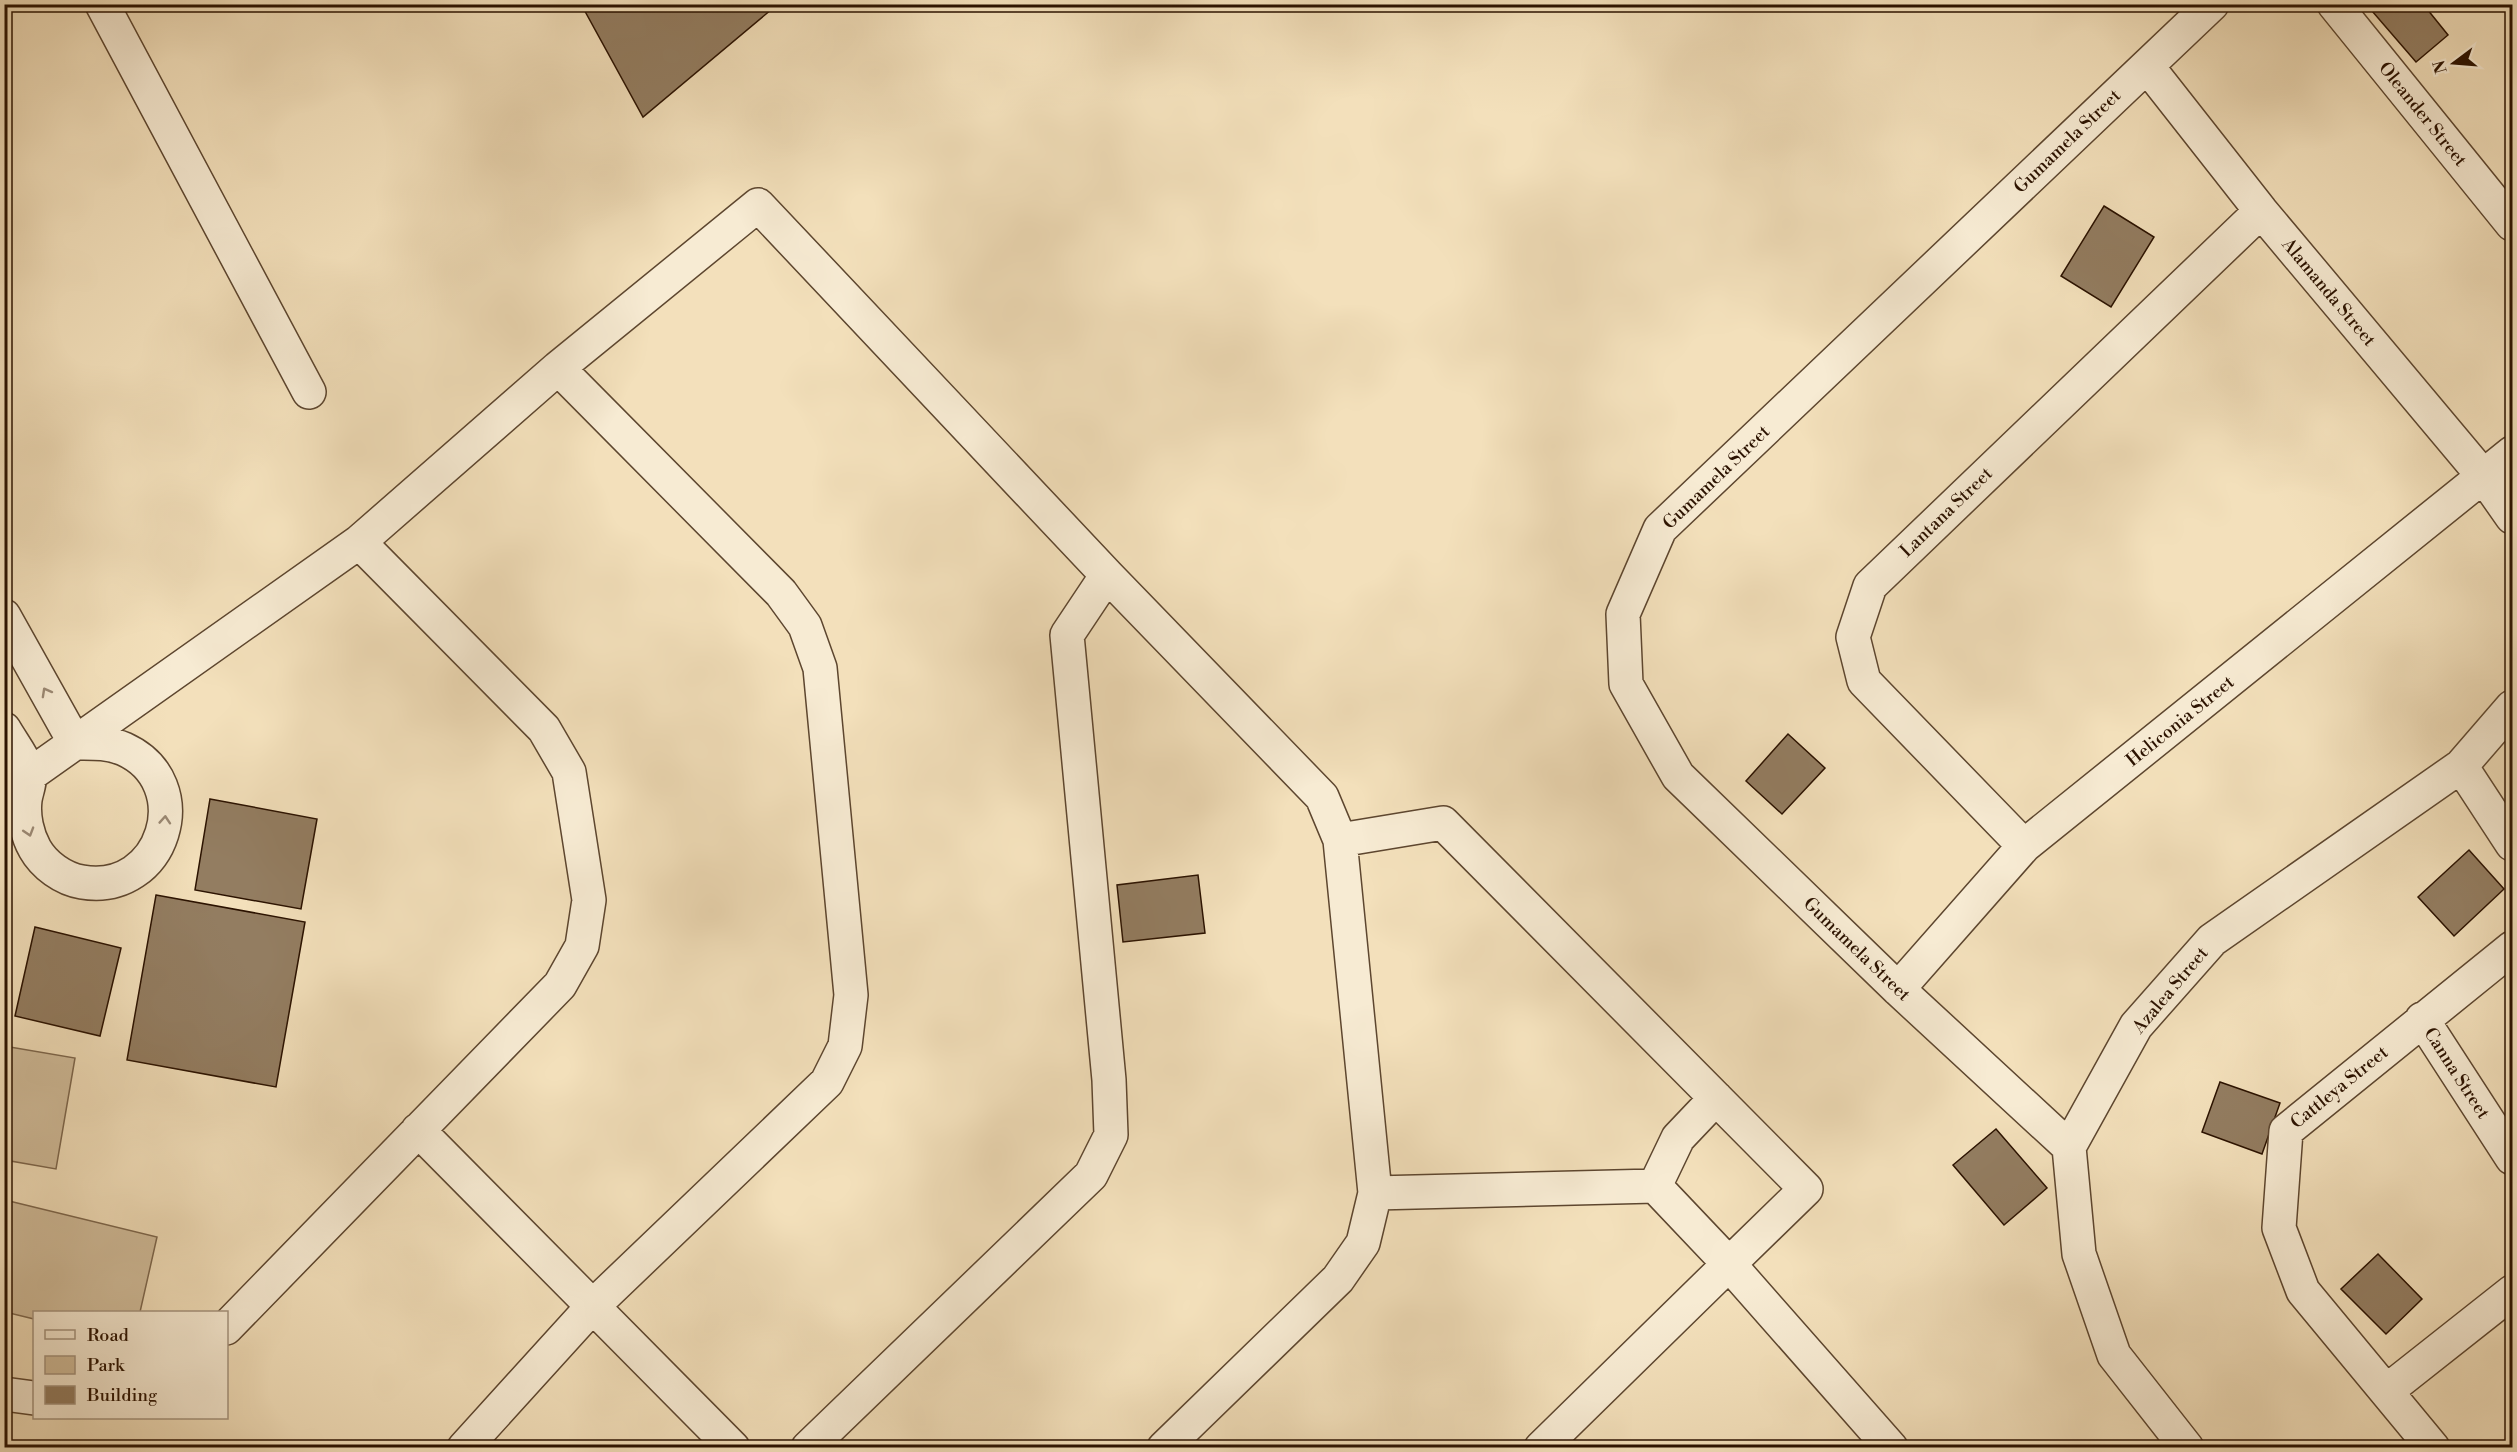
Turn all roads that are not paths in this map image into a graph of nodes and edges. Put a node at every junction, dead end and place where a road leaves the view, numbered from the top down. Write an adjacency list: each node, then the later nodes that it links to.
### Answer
1 (102, 4): 8 (street)
2 (2212, 4): 4 (street)
3 (2334, 4): 6 (street, Oleander Street)
4 (2147, 66): 5 (street, Alamanda Street); 24 (street, Gumamela Street)
5 (2261, 211): 10 (street, Alamanda Street); 22 (street, Lantana Street)
6 (2512, 224)
7 (558, 368): 12 (street); 13 (street); 34 (street)
8 (309, 392)
9 (2512, 453): 10 (street)
10 (2484, 477): 11 (street, Alamanda Street); 22 (street, Heliconia Street)
11 (2512, 517)
12 (359, 542): 17 (street); 27 (street)
13 (1107, 575): 20 (street); 42 (street)
14 (4, 616): 17 (street, one-way to 14)
15 (2512, 707): 18 (street, Azalea Street)
16 (4, 729): 19 (street)
17 (75, 743): 19 (street); 19 (street, one-way to 17)
18 (2461, 766): 21 (street); 28 (street, Azalea Street)
19 (17, 784)
20 (1340, 840): 26 (street); 31 (street)
21 (2512, 844)
22 (2024, 846): 24 (street, Heliconia Street)
23 (2512, 948): 25 (street, Cattleya Street)
24 (1898, 989): 28 (street, Gumamela Street)
25 (2422, 1019): 29 (street, Canna Street); 36 (street, Cattleya Street)
26 (1716, 1098): 30 (street); 32 (street)
27 (418, 1130): 34 (street); 35 (street)
28 (2068, 1148): 45 (street)
29 (2512, 1158)
30 (1655, 1186): 31 (street); 32 (street)
31 (1375, 1193): 43 (street)
32 (1729, 1264): 39 (street); 44 (street)
33 (2512, 1292): 36 (street)
34 (592, 1307): 40 (street); 41 (street)
35 (228, 1326)
36 (2388, 1390): 46 (street, Cattleya Street)
37 (4, 1394): 38 (street)
38 (33, 1398)
39 (1887, 1446)
40 (464, 1448)
41 (733, 1448)
42 (808, 1448)
43 (1164, 1448)
44 (1541, 1448)
45 (2187, 1448)
46 (2433, 1448)

